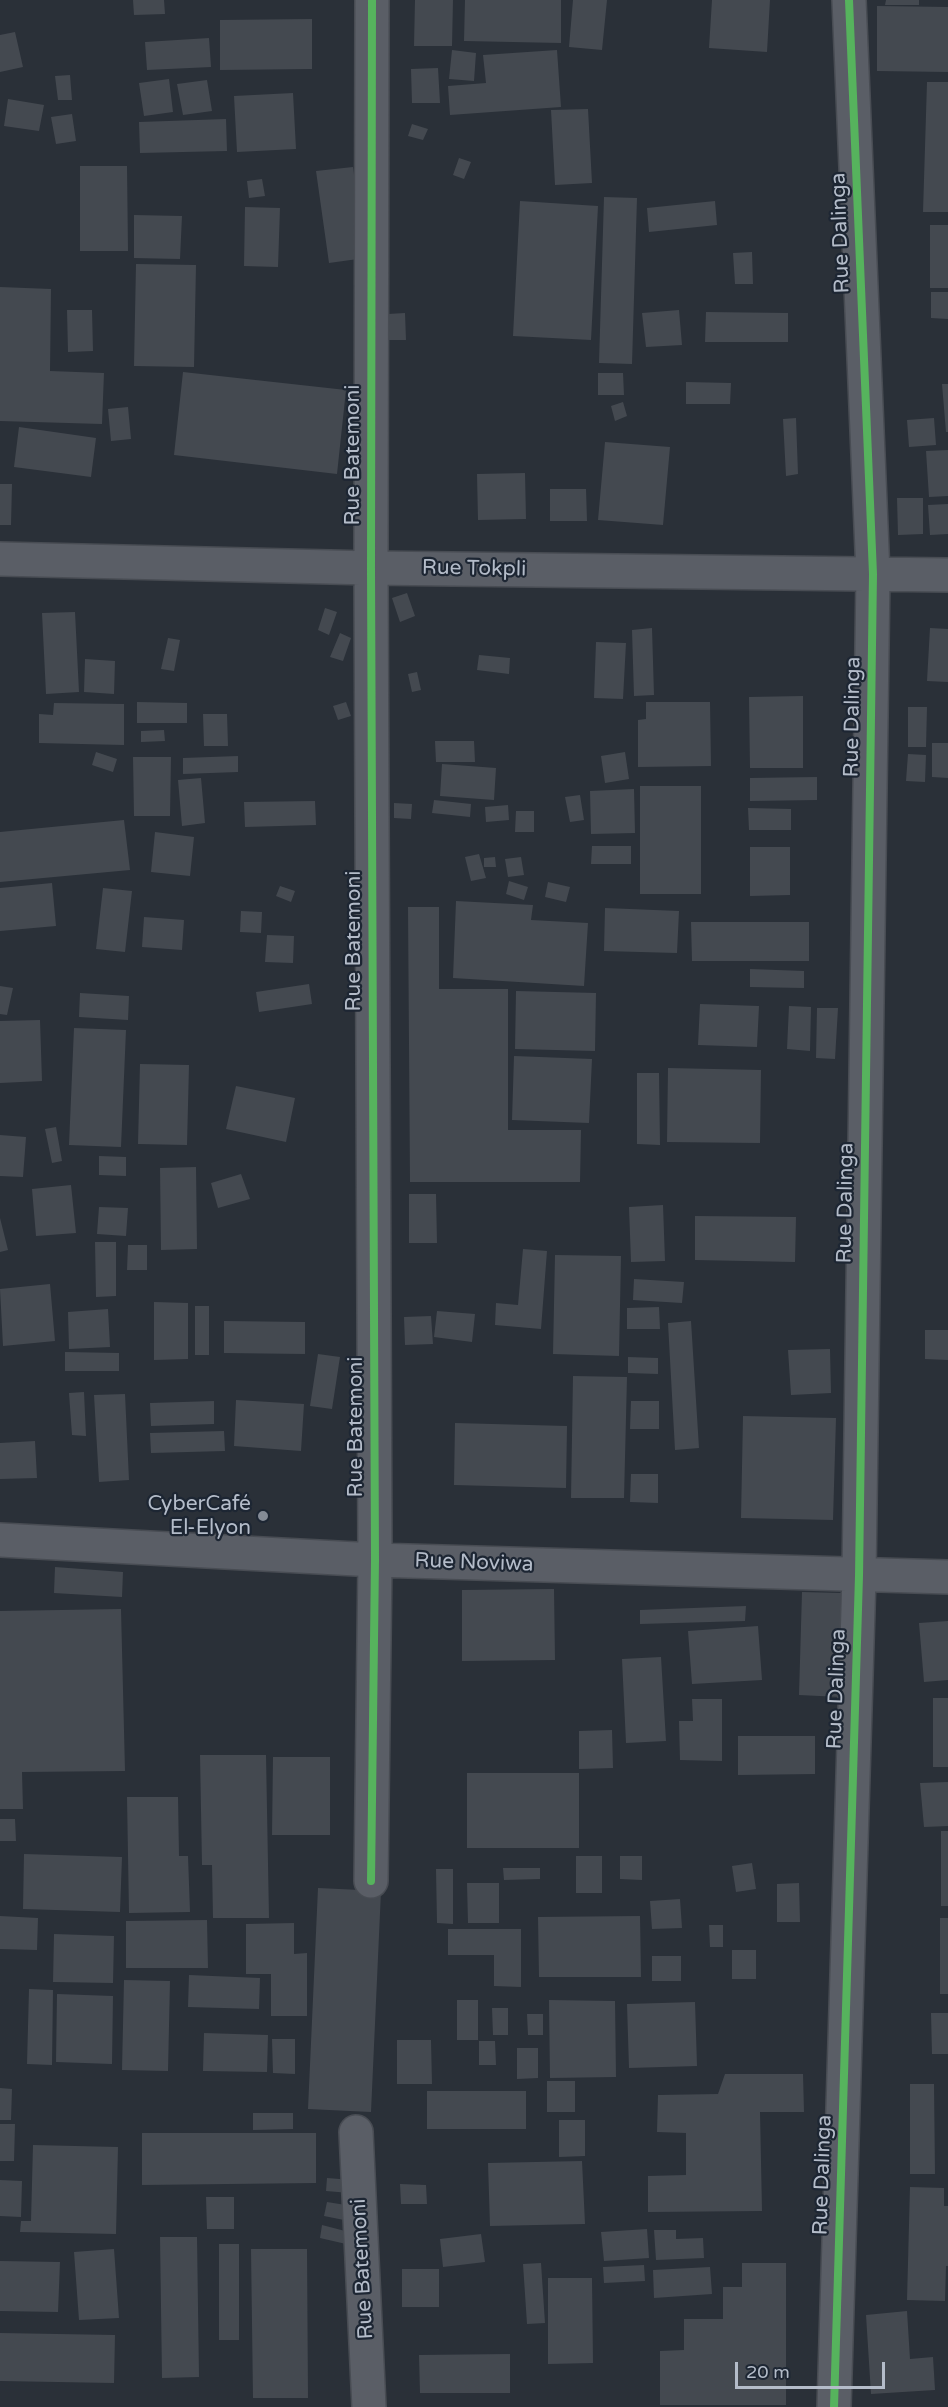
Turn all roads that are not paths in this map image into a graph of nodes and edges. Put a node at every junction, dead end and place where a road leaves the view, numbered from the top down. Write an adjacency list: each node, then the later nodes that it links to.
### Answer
1 (372, 0): 4 (street, Rue Batemoni)
2 (849, 0): 5 (street, Rue Dalinga)
3 (0, 559): 4 (street, Rue Tokpli)
4 (371, 568): 5 (street, Rue Tokpli); 8 (street, Rue Batemoni)
5 (873, 574): 6 (street, Rue Tokpli); 9 (street, Rue Dalinga)
6 (948, 575)
7 (0, 1540): 8 (street, Rue Noviwa)
8 (375, 1560): 9 (street, Rue Noviwa); 11 (street, Rue Batemoni)
9 (859, 1576): 10 (street, Rue Noviwa); 14 (street, Rue Dalinga)
10 (948, 1577)
11 (371, 1881)
12 (356, 2132): 13 (street, Rue Batemoni)
13 (369, 2407)
14 (834, 2407)

